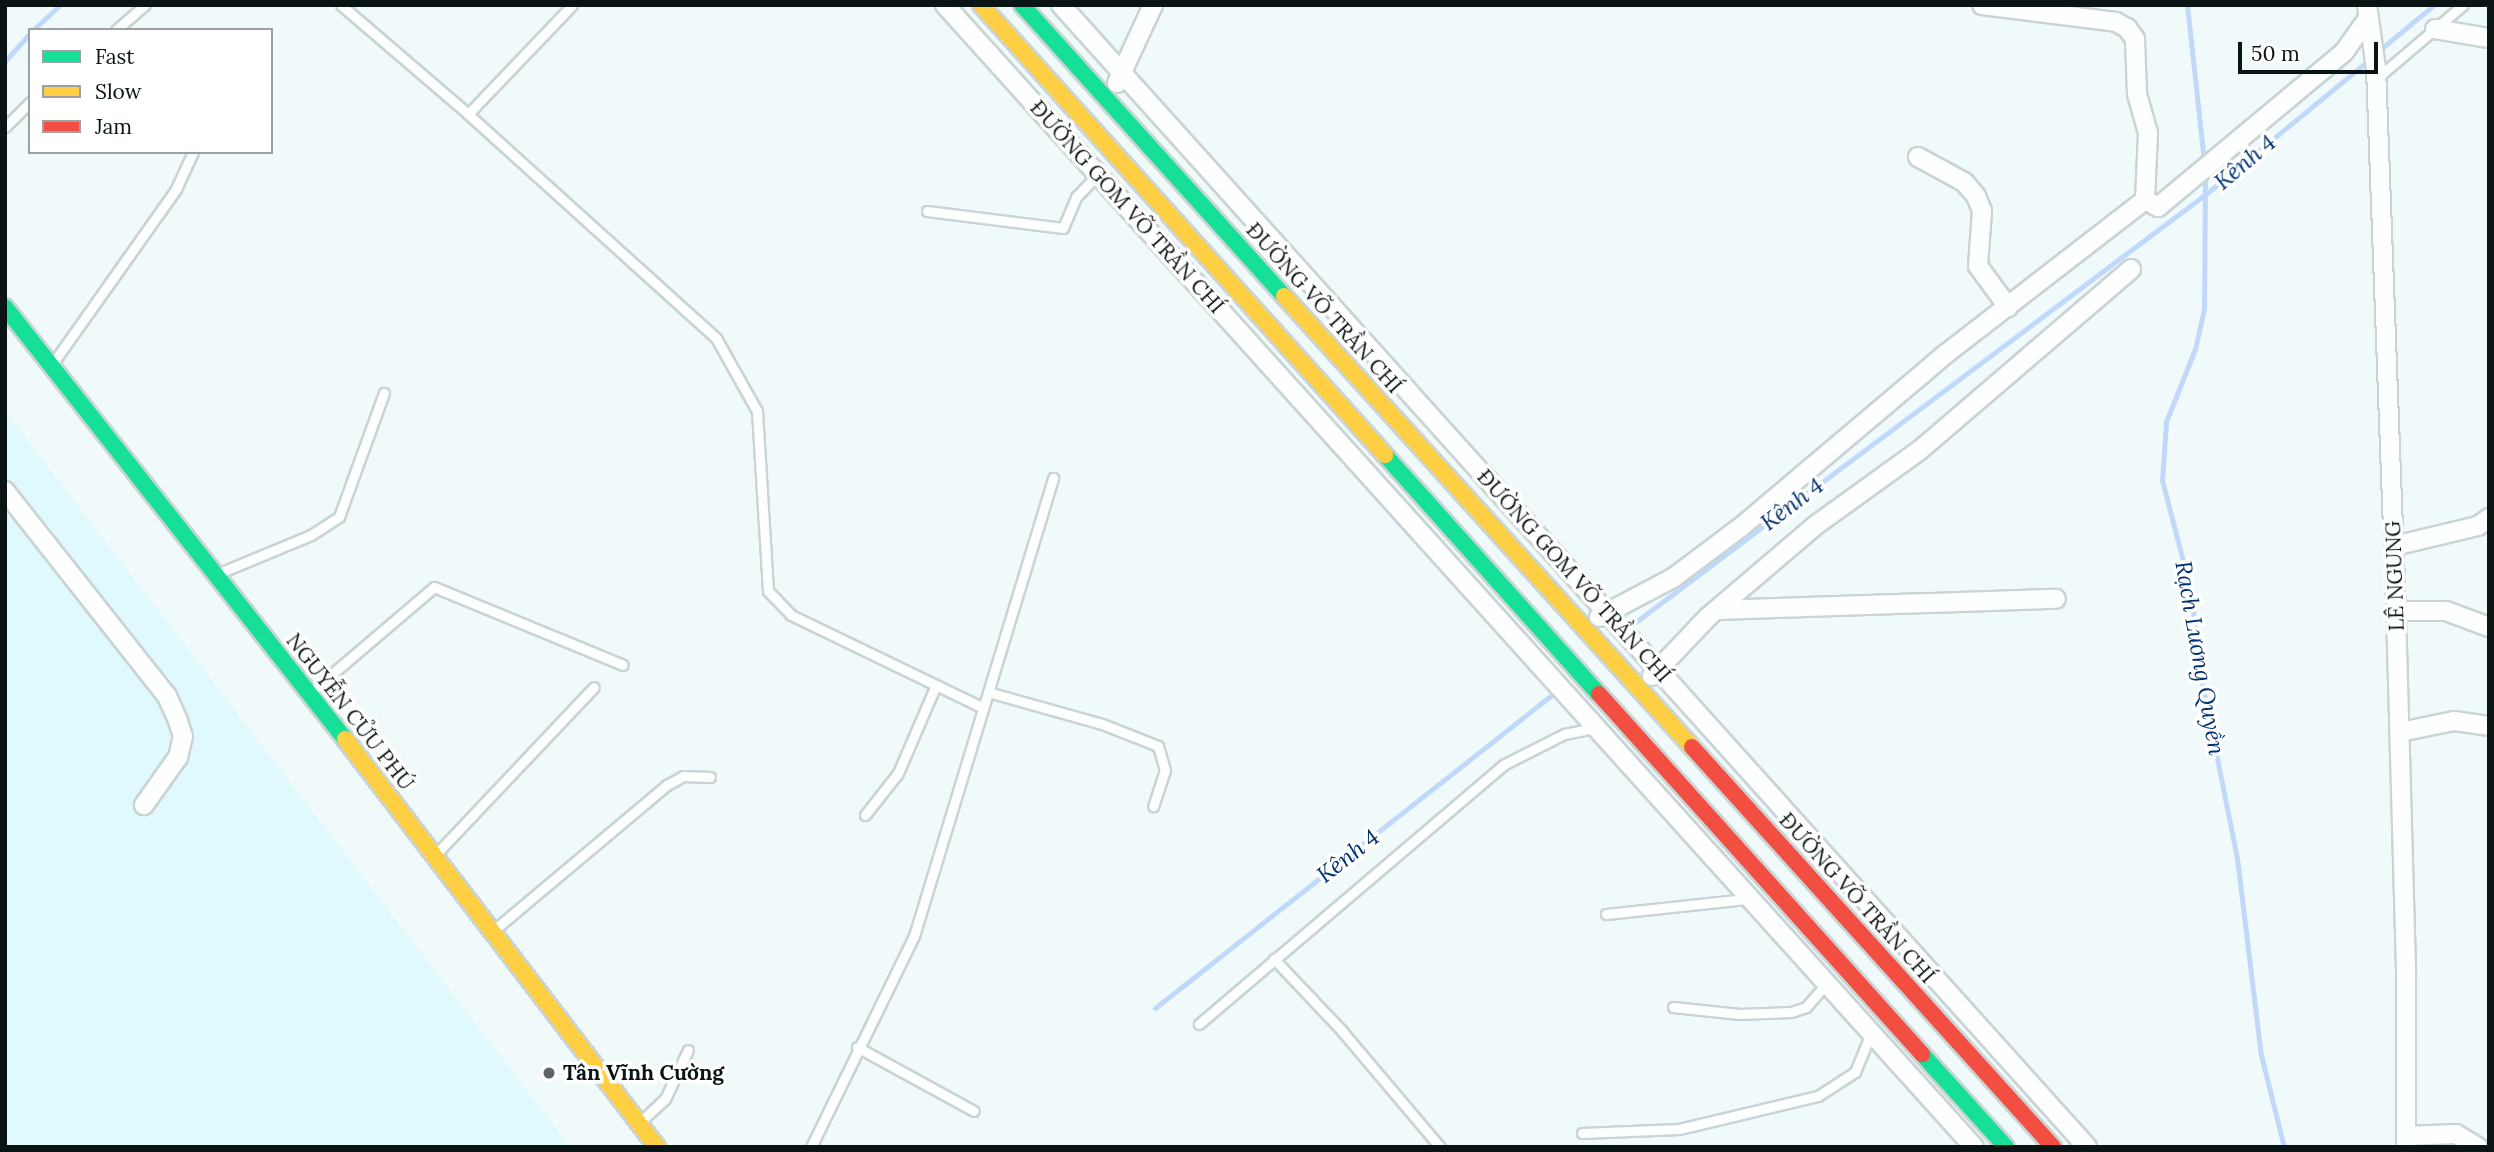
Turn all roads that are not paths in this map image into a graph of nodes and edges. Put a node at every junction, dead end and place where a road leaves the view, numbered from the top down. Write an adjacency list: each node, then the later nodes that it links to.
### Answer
1 (145, 5): 13 (lane)
2 (341, 5): 20 (lane)
3 (572, 5): 20 (lane)
4 (945, 5): 25 (street, ĐƯỜNG GOM VÕ TRẦN CHÍ)
5 (981, 5): 23 (main road)
6 (1022, 5): 18 (main road, ĐƯỜNG VÕ TRẦN CHÍ)
7 (1061, 5): 16 (street, ĐƯỜNG GOM VÕ TRẦN CHÍ)
8 (1153, 5): 16 (street)
9 (1982, 5): 11 (street)
10 (2463, 5): 14 (lane)
11 (2006, 7): 26 (street)
12 (2369, 16): 17 (street, LÊ NGUNG); 26 (street)
13 (118, 28)
14 (2435, 29): 15 (street); 17 (lane)
15 (2489, 38)
16 (1122, 73): 18 (street); 42 (street, ĐƯỜNG GOM VÕ TRẦN CHÍ)
17 (2376, 74): 37 (street, LÊ NGUNG)
18 (1108, 101): 44 (main road, ĐƯỜNG VÕ TRẦN CHÍ)
19 (28, 104): 21 (lane)
20 (468, 114): 49 (lane)
21 (5, 127)
22 (192, 154): 32 (lane)
23 (1117, 154): 25 (lane); 53 (main road)
24 (1918, 157): 30 (street)
25 (1097, 175): 27 (lane); 55 (street, ĐƯỜNG GOM VÕ TRẦN CHÍ)
26 (2145, 200): 30 (street)
27 (928, 211)
28 (2131, 269): 40 (street)
29 (5, 307): 31 (main road, NGUYỄN CỬU PHÚ)
30 (2008, 307): 42 (street)
31 (11, 325): 32 (main road, NGUYỄN CỬU PHÚ)
32 (51, 366): 38 (main road, NGUYỄN CỬU PHÚ)
33 (384, 393): 38 (lane)
34 (1053, 478): 50 (lane)
35 (5, 491): 58 (street)
36 (2489, 518): 37 (street)
37 (2393, 546): 41 (street, LÊ NGUNG)
38 (216, 574): 51 (main road, NGUYỄN CỬU PHÚ)
39 (2056, 599): 40 (street)
40 (1717, 610): 46 (street)
41 (2396, 611): 43 (street); 56 (street, LÊ NGUNG)
42 (1607, 612): 44 (street); 46 (street, ĐƯỜNG GOM VÕ TRẦN CHÍ)
43 (2489, 626)
44 (1591, 633): 47 (main road, ĐƯỜNG VÕ TRẦN CHÍ)
45 (623, 665): 51 (lane)
46 (1658, 669): 47 (street); 82 (street, ĐƯỜNG GOM VÕ TRẦN CHÍ)
47 (1635, 682): 81 (main road, ĐƯỜNG VÕ TRẦN CHÍ)
48 (594, 687): 61 (lane)
49 (935, 687): 52 (lane); 60 (lane)
50 (988, 692): 52 (lane); 59 (lane)
51 (310, 693): 61 (main road, NGUYỄN CỬU PHÚ)
52 (984, 708): 70 (lane)
53 (1625, 723): 55 (lane); 80 (main road)
54 (2489, 726): 56 (street)
55 (1594, 728): 62 (street, ĐƯỜNG GOM VÕ TRẦN CHÍ); 65 (lane)
56 (2400, 732): 75 (street, LÊ NGUNG)
57 (710, 777): 64 (lane)
58 (144, 805)
59 (1153, 806)
60 (865, 815)
61 (434, 856): 64 (main road, NGUYỄN CỬU PHÚ)
62 (1746, 899): 63 (lane); 66 (street, ĐƯỜNG GOM VÕ TRẦN CHÍ)
63 (1606, 914)
64 (492, 931): 73 (main road, NGUYỄN CỬU PHÚ)
65 (1274, 959): 68 (lane); 78 (lane)
66 (1826, 984): 67 (lane); 69 (street, ĐƯỜNG GOM VÕ TRẦN CHÍ)
67 (1672, 1007)
68 (1199, 1024)
69 (1871, 1033): 74 (lane); 79 (street, ĐƯỜNG GOM VÕ TRẦN CHÍ)
70 (857, 1047): 72 (lane); 77 (lane)
71 (688, 1050): 73 (lane)
72 (974, 1111)
73 (639, 1124): 76 (main road, NGUYỄN CỬU PHÚ)
74 (1582, 1133)
75 (2406, 1141): 83 (street)
76 (657, 1147)
77 (811, 1147)
78 (1440, 1147)
79 (1974, 1147)
80 (2006, 1147)
81 (2053, 1147)
82 (2087, 1147)
83 (2478, 1147)

